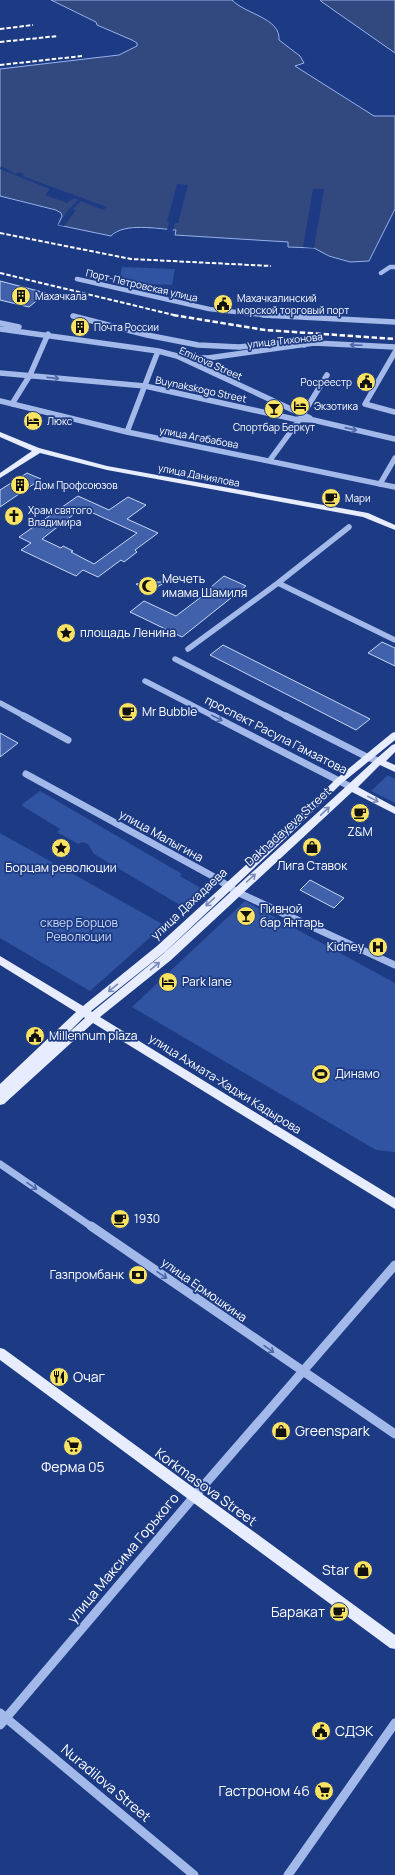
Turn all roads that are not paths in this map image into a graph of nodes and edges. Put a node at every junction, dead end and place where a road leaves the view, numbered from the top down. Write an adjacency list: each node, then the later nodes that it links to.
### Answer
1 (395, 266): 2 (street)
2 (381, 273)
3 (76, 279): 5 (street, Порт-Петровская улица)
4 (73, 316): 9 (street)
5 (395, 322)
6 (0, 323): 8 (street)
7 (0, 329): 8 (street)
8 (48, 334): 11 (street, Emirova Street); 15 (street)
9 (304, 345): 10 (street, улица Тихонова, one-way to 9); 13 (street, улица Тихонова)
10 (395, 347)
11 (158, 351): 13 (street, Emirova Street); 17 (street)
12 (395, 352): 20 (street)
13 (177, 356): 21 (street, Emirova Street)
14 (0, 372): 15 (street, Buynakskogo Street)
15 (30, 375): 17 (street, Buynakskogo Street, one-way to 17); 19 (street)
16 (327, 375): 21 (street)
17 (145, 386): 21 (street, Buynakskogo Street); 22 (street)
18 (0, 401): 19 (street, улица Агабабова)
19 (12, 404): 22 (street, улица Агабабова)
20 (395, 412)
21 (301, 417): 24 (street, Buynakskogo Street, one-way to 24); 27 (street)
22 (128, 432): 27 (street, улица Агабабова)
23 (0, 435): 25 (main road, улица Даниялова)
24 (395, 439)
25 (36, 451): 28 (main road); 32 (main road, улица Даниялова)
26 (395, 458): 29 (street)
27 (270, 460): 29 (street, улица Агабабова)
28 (0, 475)
29 (380, 484): 30 (street, улица Агабабова)
30 (395, 488)
31 (349, 527): 33 (street)
32 (395, 529)
33 (278, 583): 34 (street); 35 (street)
34 (395, 640)
35 (188, 649)
36 (175, 659): 42 (street, проспект Расула Гамзатова)
37 (145, 681): 46 (street, проспект Расула Гамзатова, one-way to 46)
38 (0, 703): 40 (street)
39 (395, 735): 42 (main road, улица Дахадаева)
40 (68, 740)
41 (395, 748): 43 (main road, Dakhadayeva Street)
42 (367, 757): 43 (street, проспект Расула Гамзатова); 46 (main road, улица Дахадаева)
43 (379, 761): 44 (main road, проспект Расула Гамзатова); 47 (main road, Dakhadayeva Street)
44 (395, 769)
45 (26, 774): 49 (street, улица Малыгина)
46 (339, 781): 47 (street, проспект Расула Гамзатова); 49 (main road, улица Дахадаева)
47 (351, 787): 48 (main road, проспект Расула Гамзатова, one-way to 48); 50 (main road, Dakhadayeva Street, one-way to 47)
48 (395, 811)
49 (226, 886): 50 (street, улица Малыгина); 53 (main road, улица Дахадаева, one-way to 53)
50 (237, 892): 52 (street, улица Малыгина); 53 (main road, Dakhadayeva Street, one-way to 50)
51 (0, 960): 53 (main road, улица Ахмата-Хаджи Кадырова)
52 (395, 965)
53 (88, 1014): 54 (main road, улица Дахадаева); 55 (main road, Dakhadayeva Street); 57 (main road, улица Ахмата-Хаджи Кадырова)
54 (0, 1091)
55 (0, 1101)
56 (0, 1164): 60 (street, улица Ермошкина, one-way to 60)
57 (395, 1204)
58 (395, 1265): 60 (street, улица Максима Горького)
59 (0, 1354): 62 (main road, Korkmasova Street)
60 (303, 1372): 61 (street, улица Ермошкина); 62 (street, улица Максима Горького)
61 (395, 1434)
62 (194, 1497): 63 (main road, Korkmasova Street); 64 (street, улица Максима Горького)
63 (395, 1643)
64 (2, 1719): 66 (street, Nuradilova Street)
65 (395, 1722): 67 (street)
66 (194, 1875)
67 (288, 1875)

